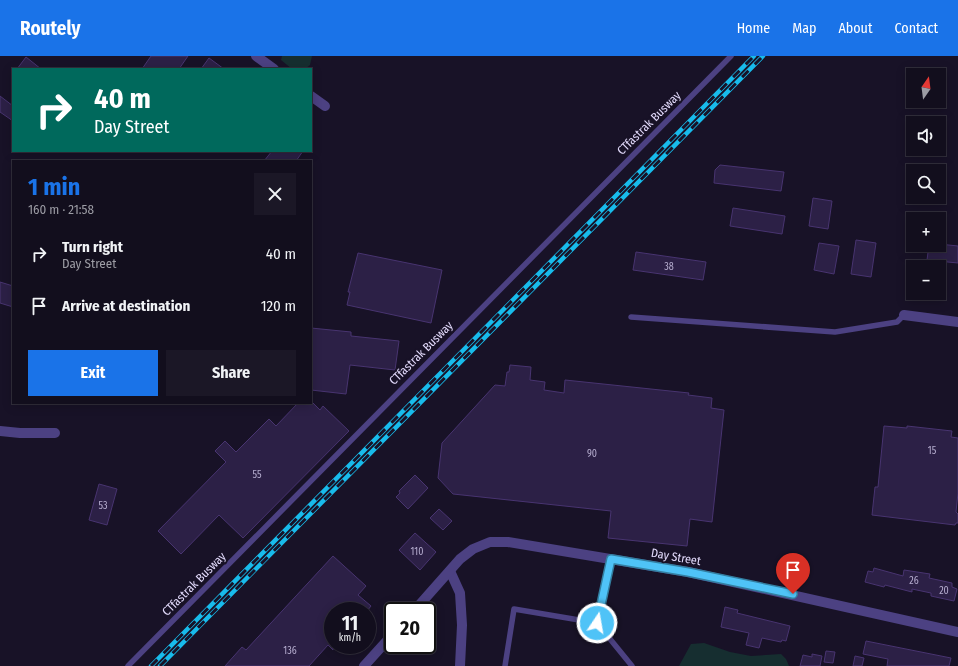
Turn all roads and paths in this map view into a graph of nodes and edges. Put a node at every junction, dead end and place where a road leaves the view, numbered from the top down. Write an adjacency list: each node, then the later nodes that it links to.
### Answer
1 (256, 56): 3 (street)
2 (731, 56): 17 (lane, CTfastrak Busway)
3 (273, 68)
4 (312, 97): 5 (street)
5 (325, 106)
6 (904, 315): 7 (lane); 8 (street)
7 (631, 317)
8 (958, 322)
9 (0, 431): 10 (street)
10 (55, 433)
11 (611, 559): 12 (street, Day Street); 14 (lane); 15 (street, Day Street)
12 (450, 571): 13 (street, Day Street); 19 (street)
13 (422, 602)
14 (597, 623): 20 (lane); 21 (lane)
15 (958, 632)
16 (384, 644): 18 (street)
17 (128, 666)
18 (364, 666)
19 (460, 666)
20 (505, 666)
21 (632, 666)

